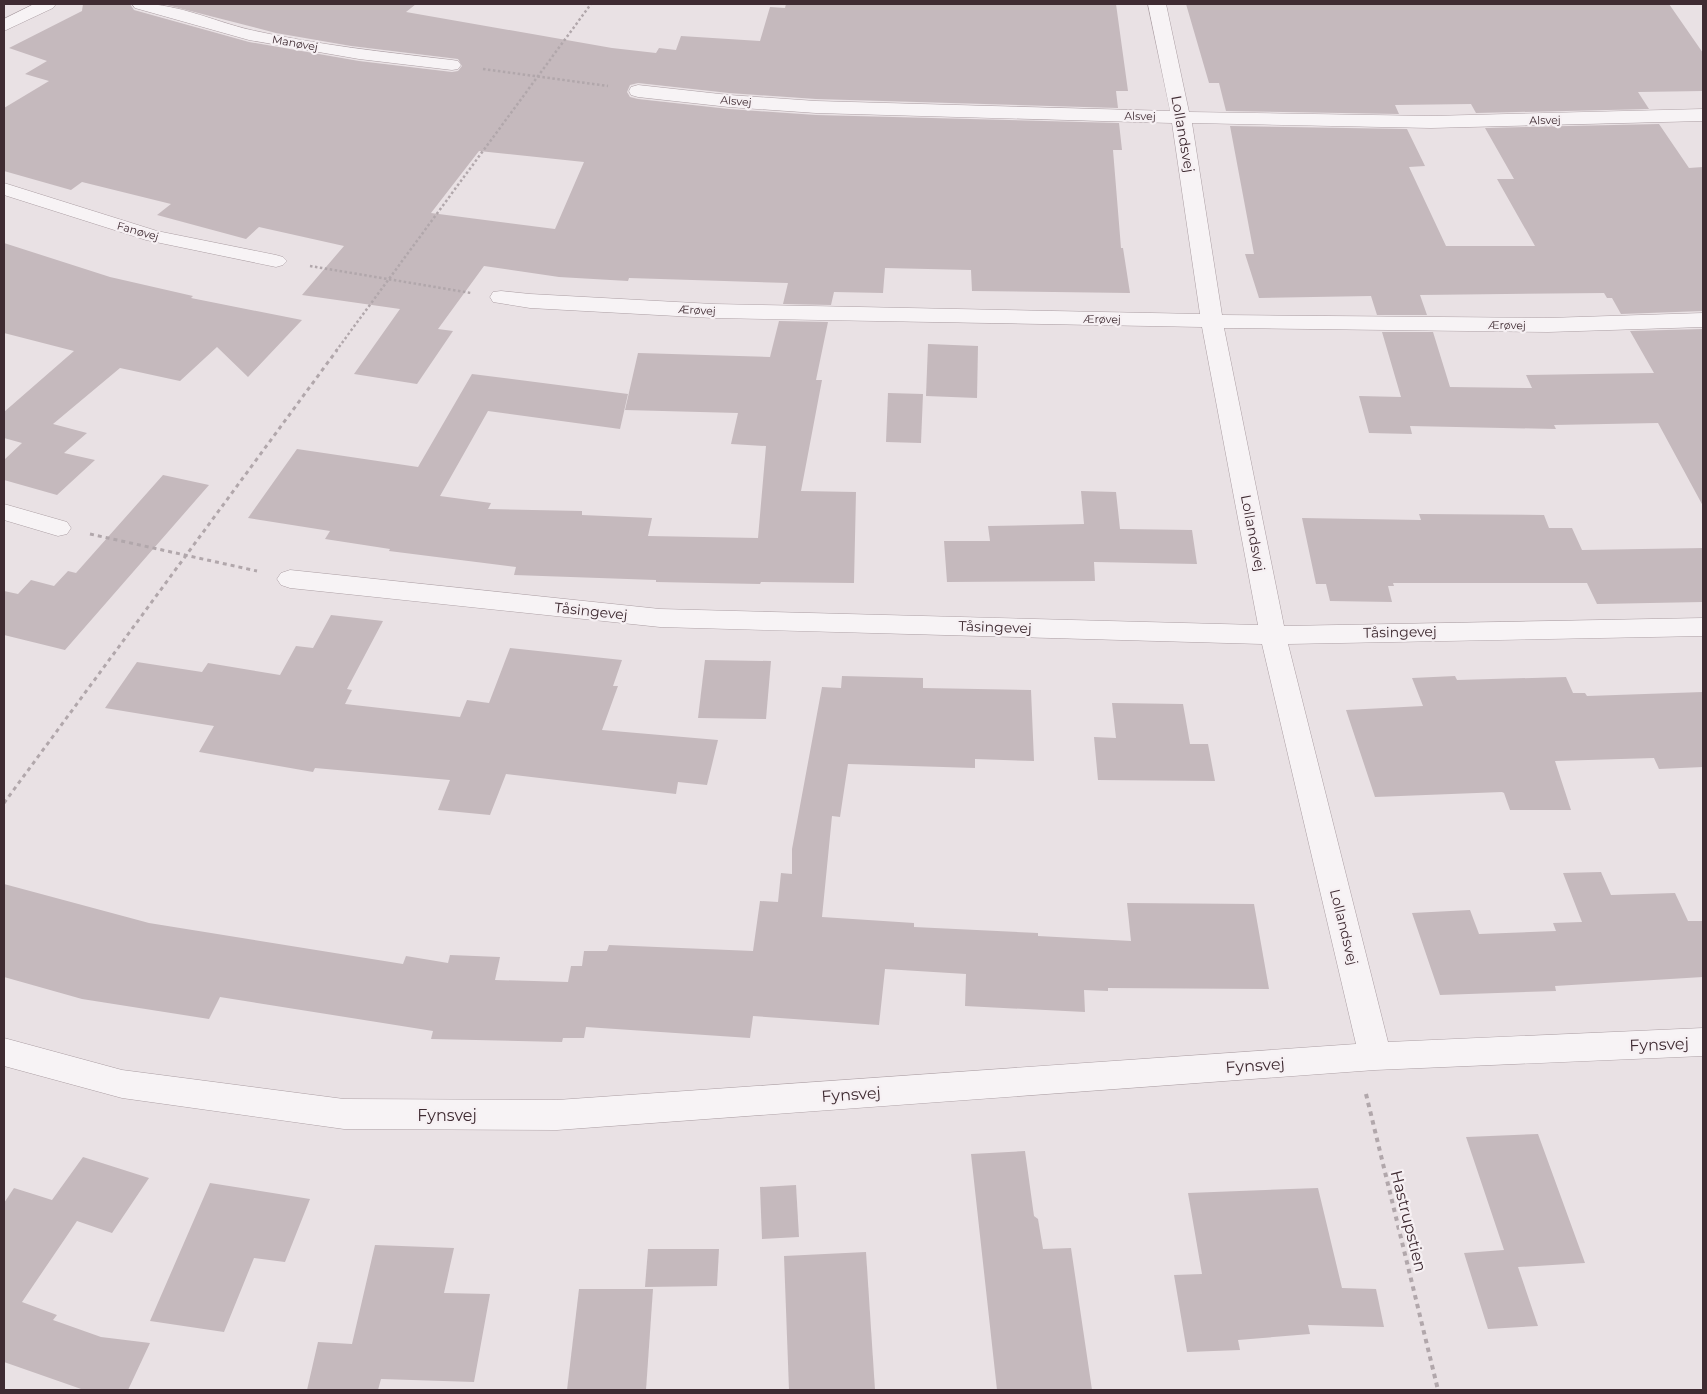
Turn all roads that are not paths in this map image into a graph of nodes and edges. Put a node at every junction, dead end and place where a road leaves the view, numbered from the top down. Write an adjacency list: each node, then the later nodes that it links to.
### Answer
1 (47, 4): 4 (street)
2 (141, 4): 5 (street, Manøvej)
3 (1157, 4): 8 (street, Lollandsvej)
4 (4, 26)
5 (452, 65)
6 (638, 91): 8 (street, Alsvej)
7 (1703, 115): 8 (street, Alsvej)
8 (1182, 117): 13 (street, Lollandsvej)
9 (4, 189): 10 (street, Fanøvej)
10 (276, 261)
11 (501, 298): 13 (street, Ærøvej)
12 (1703, 320): 13 (street, Ærøvej)
13 (1212, 321): 18 (street, Lollandsvej)
14 (4, 512): 15 (street)
15 (58, 528)
16 (290, 579): 18 (street, Tåsingevej)
17 (1703, 626): 18 (street, Tåsingevej)
18 (1273, 635): 21 (street, Lollandsvej)
19 (1703, 1042): 21 (street, Fynsvej)
20 (4, 1052): 21 (street, Fynsvej)
21 (1366, 1057)

